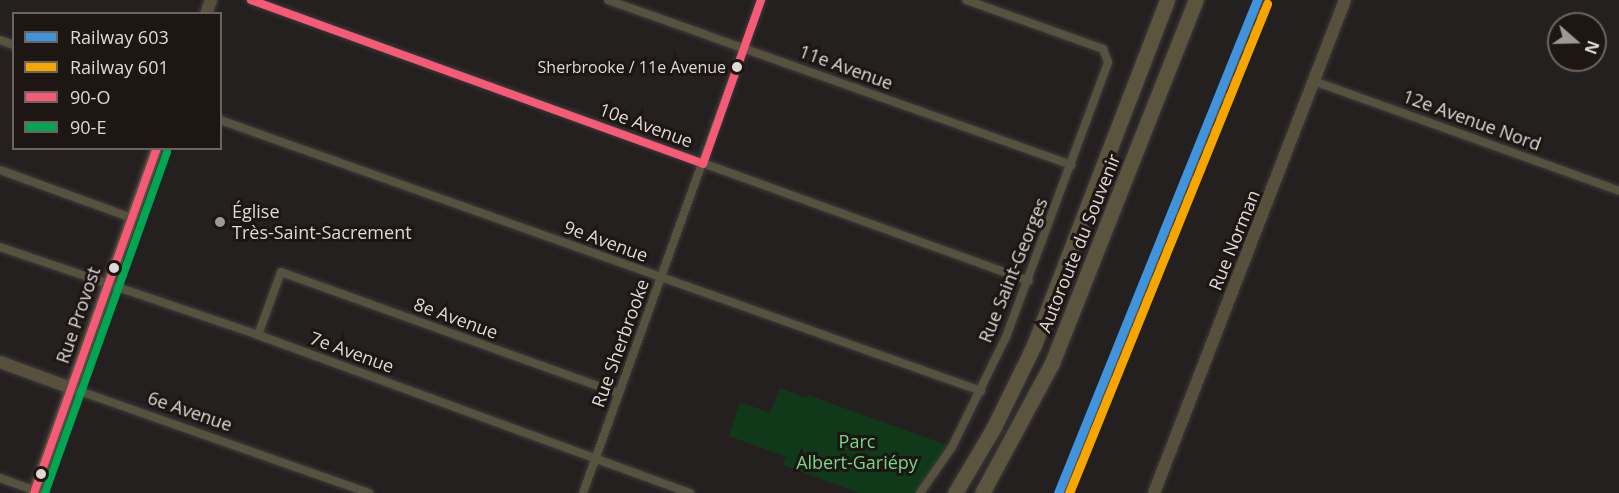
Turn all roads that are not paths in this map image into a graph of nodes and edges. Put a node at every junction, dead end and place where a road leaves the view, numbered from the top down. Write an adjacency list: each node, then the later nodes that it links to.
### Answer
1 (251, 0): 12 (street, 10e Avenue)
2 (608, 0): 8 (street, 11e Avenue)
3 (761, 0): 8 (street, Rue Sherbrooke)
4 (966, 0): 13 (street, Rue Saint-Georges)
5 (1167, 0): 33 (highway, Autoroute du Souvenir)
6 (1345, 0): 9 (street, Rue Norman)
7 (1196, 2): 34 (highway, Autoroute du Souvenir)
8 (744, 49): 12 (street, Rue Sherbrooke); 13 (street, 11e Avenue)
9 (1314, 81): 15 (street, 12e Avenue Nord); 35 (street, Rue Norman)
10 (222, 121): 18 (street, 9e Avenue)
11 (156, 150): 16 (street, Rue Provost)
12 (703, 164): 18 (street, Rue Sherbrooke); 19 (street, 10e Avenue)
13 (1072, 165): 19 (street, Rue Saint-Georges)
14 (0, 170): 16 (street)
15 (1619, 191)
16 (132, 218): 20 (street, Rue Provost)
17 (0, 247): 20 (street, 7e Avenue)
18 (662, 278): 24 (street, 9e Avenue); 25 (street, Rue Sherbrooke)
19 (1029, 281): 24 (street, Rue Saint-Georges)
20 (107, 285): 21 (street, 7e Avenue); 23 (street, Rue Provost)
21 (258, 335): 25 (street, 8e Avenue); 26 (street, 7e Avenue)
22 (0, 362): 23 (street, 6e Avenue)
23 (71, 388): 28 (street, Rue Provost); 29 (street, 6e Avenue)
24 (981, 391): 32 (street, Rue Saint-Georges)
25 (619, 394): 26 (street, Rue Sherbrooke)
26 (595, 459): 30 (street, Rue Sherbrooke); 31 (street, 7e Avenue)
27 (0, 478): 28 (street)
28 (37, 492)
29 (369, 493)
30 (584, 493)
31 (690, 493)
32 (920, 493)
33 (955, 493)
34 (982, 493)
35 (1154, 493)

